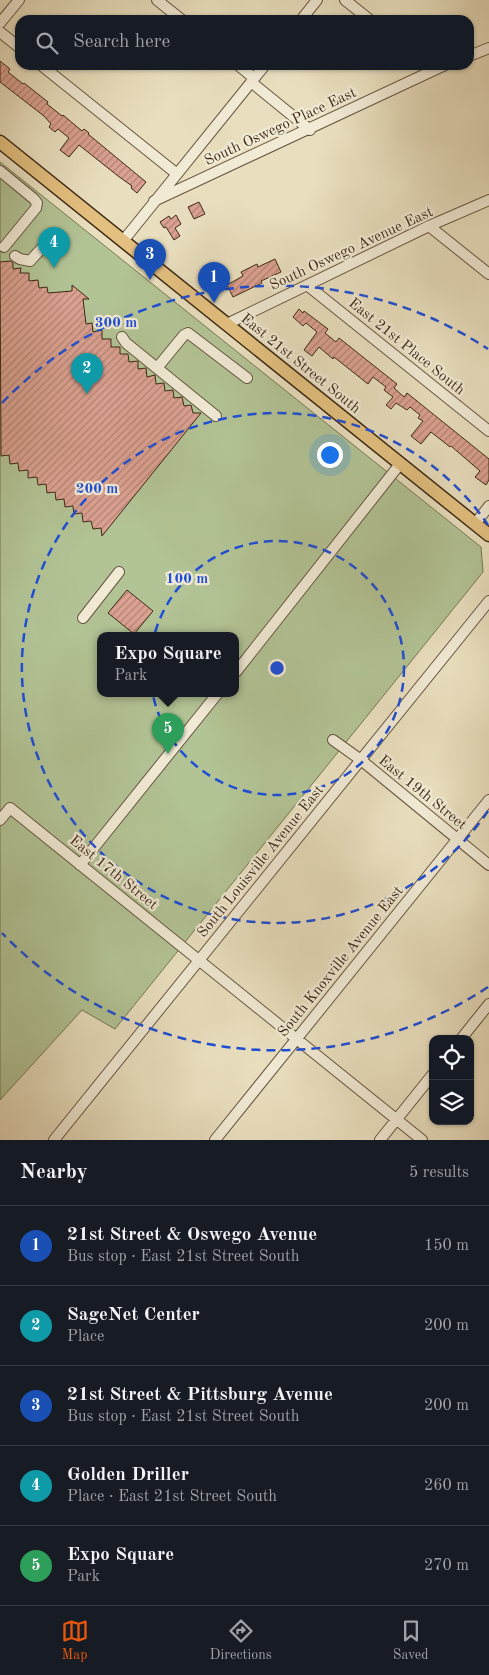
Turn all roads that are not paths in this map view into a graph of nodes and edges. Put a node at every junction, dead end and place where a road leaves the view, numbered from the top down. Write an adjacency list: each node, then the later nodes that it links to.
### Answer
1 (18, 0): 8 (street)
2 (157, 0): 5 (street)
3 (317, 0): 6 (street)
4 (345, 0): 7 (street)
5 (176, 15)
6 (305, 15)
7 (364, 15)
8 (0, 23)
9 (0, 32): 10 (street)
10 (15, 44)
11 (489, 48): 12 (street)
12 (474, 54)
13 (47, 70): 21 (street)
14 (243, 70): 17 (street)
15 (261, 70): 17 (street)
16 (424, 70): 18 (street, South Oswego Place East)
17 (253, 80): 18 (street); 21 (street)
18 (310, 130): 23 (street, South Oswego Place East)
19 (0, 142): 26 (main road, East 21st Street South)
20 (0, 172): 27 (street)
21 (177, 174): 23 (street)
22 (489, 200): 24 (street, South Oswego Avenue East)
23 (154, 201): 26 (street)
24 (430, 226): 29 (street); 30 (street, South Oswego Avenue East)
25 (54, 234): 28 (street)
26 (123, 241): 31 (main road, East 21st Street South)
27 (4, 247)
28 (15, 256)
29 (489, 274)
30 (307, 285): 31 (street, South Oswego Avenue East); 36 (street, East 21st Place South)
31 (227, 324): 37 (main road, East 21st Street South)
32 (122, 337): 33 (street)
33 (157, 368): 34 (street); 35 (street)
34 (247, 378)
35 (216, 416)
36 (489, 432)
37 (400, 464): 39 (main road, East 21st Street South); 44 (street)
38 (489, 506): 39 (street)
39 (475, 524): 40 (main road, East 21st Street South)
40 (489, 535)
41 (119, 572): 43 (street)
42 (489, 601): 47 (street, South Louisville Avenue East)
43 (83, 618)
44 (239, 668)
45 (215, 697): 51 (street)
46 (333, 740): 47 (street, East 19th Street)
47 (361, 760): 50 (street, East 19th Street); 53 (street, South Louisville Avenue East)
48 (489, 800): 50 (street, South Knoxville Avenue East)
49 (0, 820): 51 (street, East 17th Street)
50 (457, 839): 52 (street, East 19th Street); 56 (street, South Knoxville Avenue East)
51 (80, 865): 53 (street, East 17th Street)
52 (489, 865)
53 (198, 960): 56 (street, East 17th Street); 59 (street, South Louisville Avenue East)
54 (489, 1004): 55 (street)
55 (464, 1035)
56 (296, 1039): 58 (street, East 17th Street); 60 (street, South Knoxville Avenue East)
57 (429, 1079): 58 (street)
58 (396, 1119): 61 (street); 62 (street, East 17th Street)
59 (54, 1140)
60 (215, 1140)
61 (380, 1140)
62 (422, 1140)

